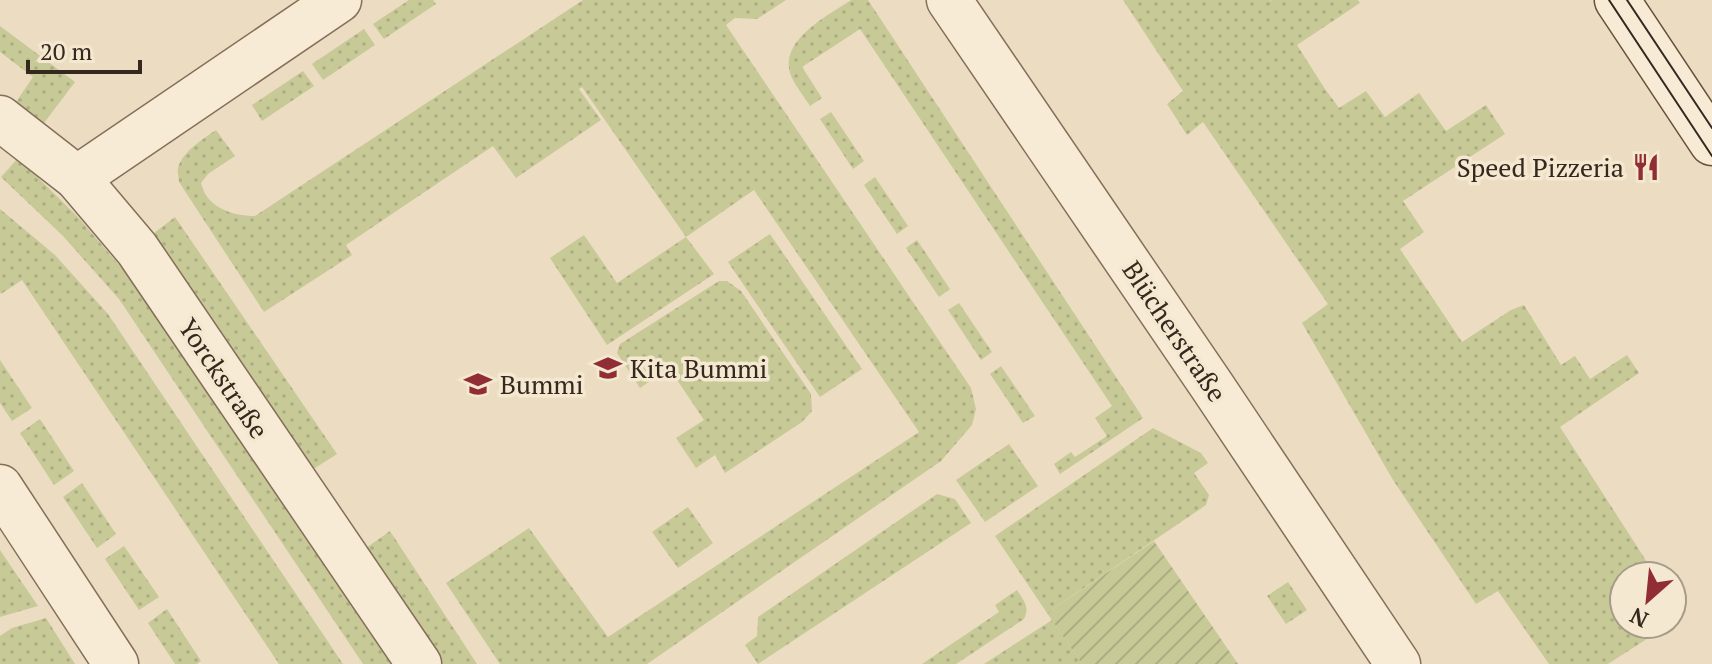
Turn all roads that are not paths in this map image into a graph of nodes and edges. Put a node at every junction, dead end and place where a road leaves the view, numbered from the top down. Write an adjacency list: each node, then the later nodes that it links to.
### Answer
1 (339, 0): 6 (street)
2 (949, 0): 10 (street, Blücherstraße)
3 (1617, 0): 5 (street)
4 (0, 118): 6 (street, Yorckstraße)
5 (1712, 143)
6 (77, 178): 9 (street, Yorckstraße)
7 (0, 487): 8 (street)
8 (116, 664)
9 (419, 664)
10 (1398, 664)

